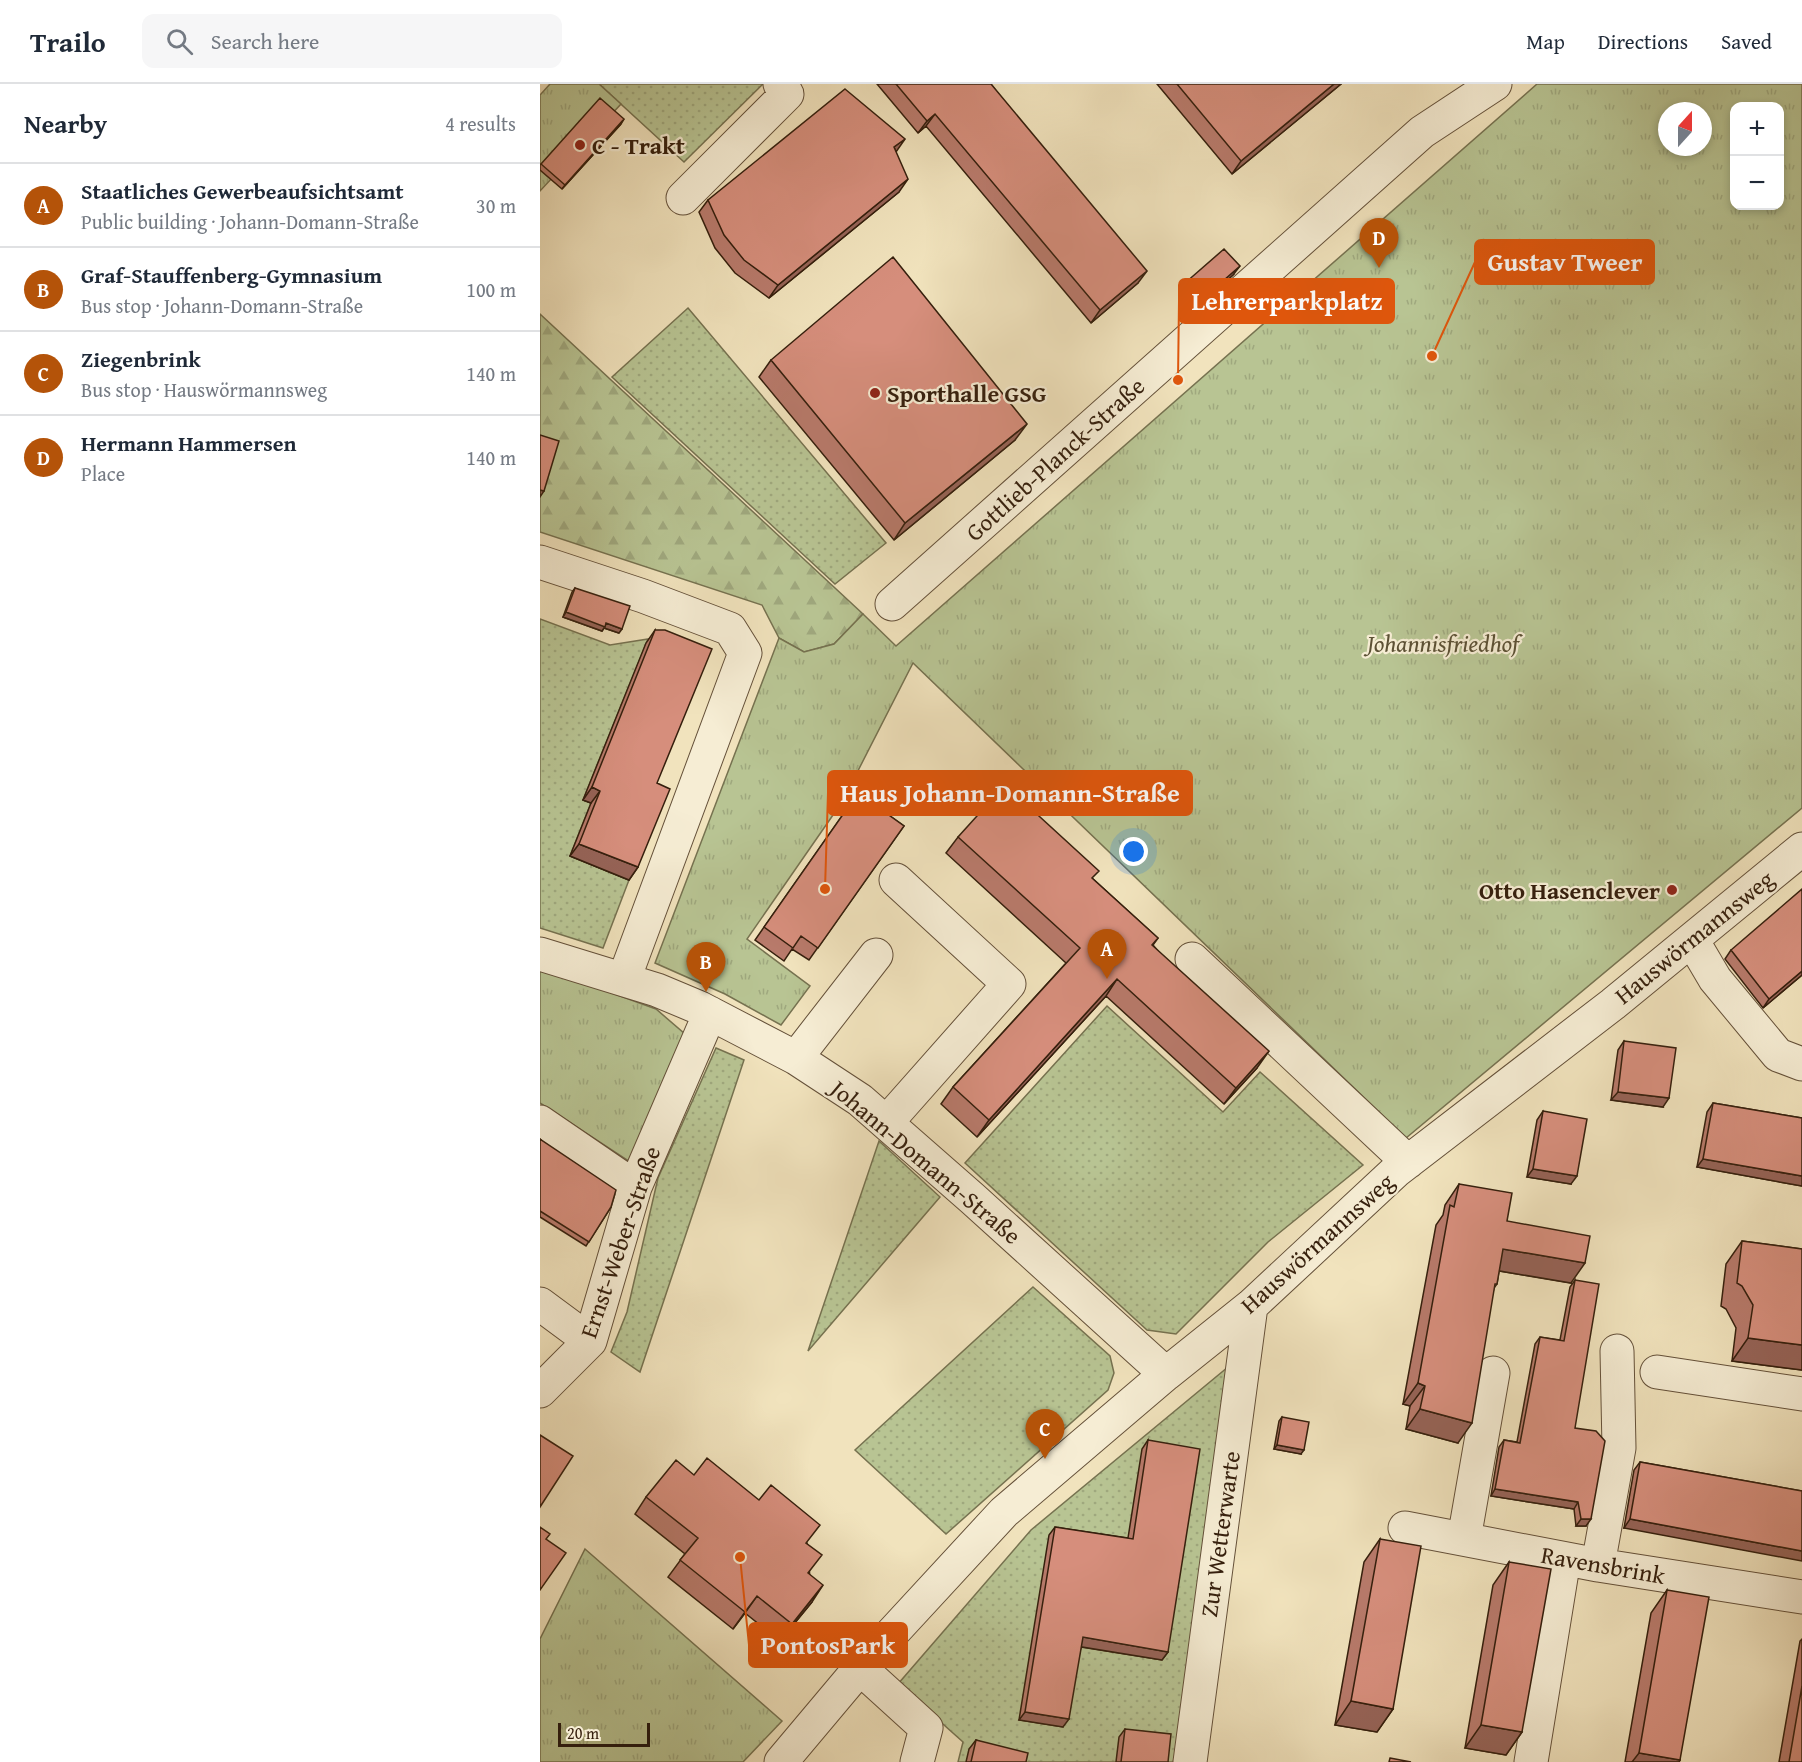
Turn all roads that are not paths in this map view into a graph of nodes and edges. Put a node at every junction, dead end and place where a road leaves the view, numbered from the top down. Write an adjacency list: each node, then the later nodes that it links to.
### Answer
1 (780, 84): 3 (street)
2 (1495, 84): 5 (street, Gottlieb-Planck-Straße)
3 (683, 198)
4 (540, 562): 12 (street)
5 (892, 604)
6 (1802, 849): 8 (street, Hauswörmannsweg)
7 (896, 880): 17 (street)
8 (1692, 940): 15 (street); 18 (street, Hauswörmannsweg)
9 (540, 954): 12 (street, Johann-Domann-Straße)
10 (876, 955): 14 (street)
11 (1192, 959): 18 (street)
12 (624, 979): 13 (street, Johann-Domann-Straße)
13 (710, 1013): 14 (street, Johann-Domann-Straße); 19 (street, Ernst-Weber-Straße)
14 (796, 1058): 17 (street, Johann-Domann-Straße)
15 (1802, 1064)
16 (540, 1122): 19 (street)
17 (886, 1123): 26 (street, Johann-Domann-Straße)
18 (1408, 1162): 21 (street, Hauswörmannsweg)
19 (635, 1186): 22 (street, Ernst-Weber-Straße)
20 (540, 1304): 22 (street)
21 (1251, 1306): 26 (street, Hauswörmannsweg); 37 (street, Zur Wetterwarte)
22 (590, 1341): 27 (street, Ernst-Weber-Straße)
23 (1617, 1351): 32 (street)
24 (1657, 1372): 28 (street)
25 (1493, 1373): 30 (street)
26 (1166, 1374): 34 (street, Hauswörmannsweg)
27 (540, 1391)
28 (1802, 1394)
29 (1405, 1528): 30 (street, Ravensbrink)
30 (1464, 1539): 31 (street, Ravensbrink)
31 (1564, 1559): 32 (street, Ravensbrink); 38 (street)
32 (1598, 1565): 33 (street, Ravensbrink)
33 (1802, 1597)
34 (860, 1668): 35 (street, Hauswörmannsweg); 36 (street)
35 (781, 1762)
36 (917, 1762)
37 (1190, 1762)
38 (1531, 1762)

